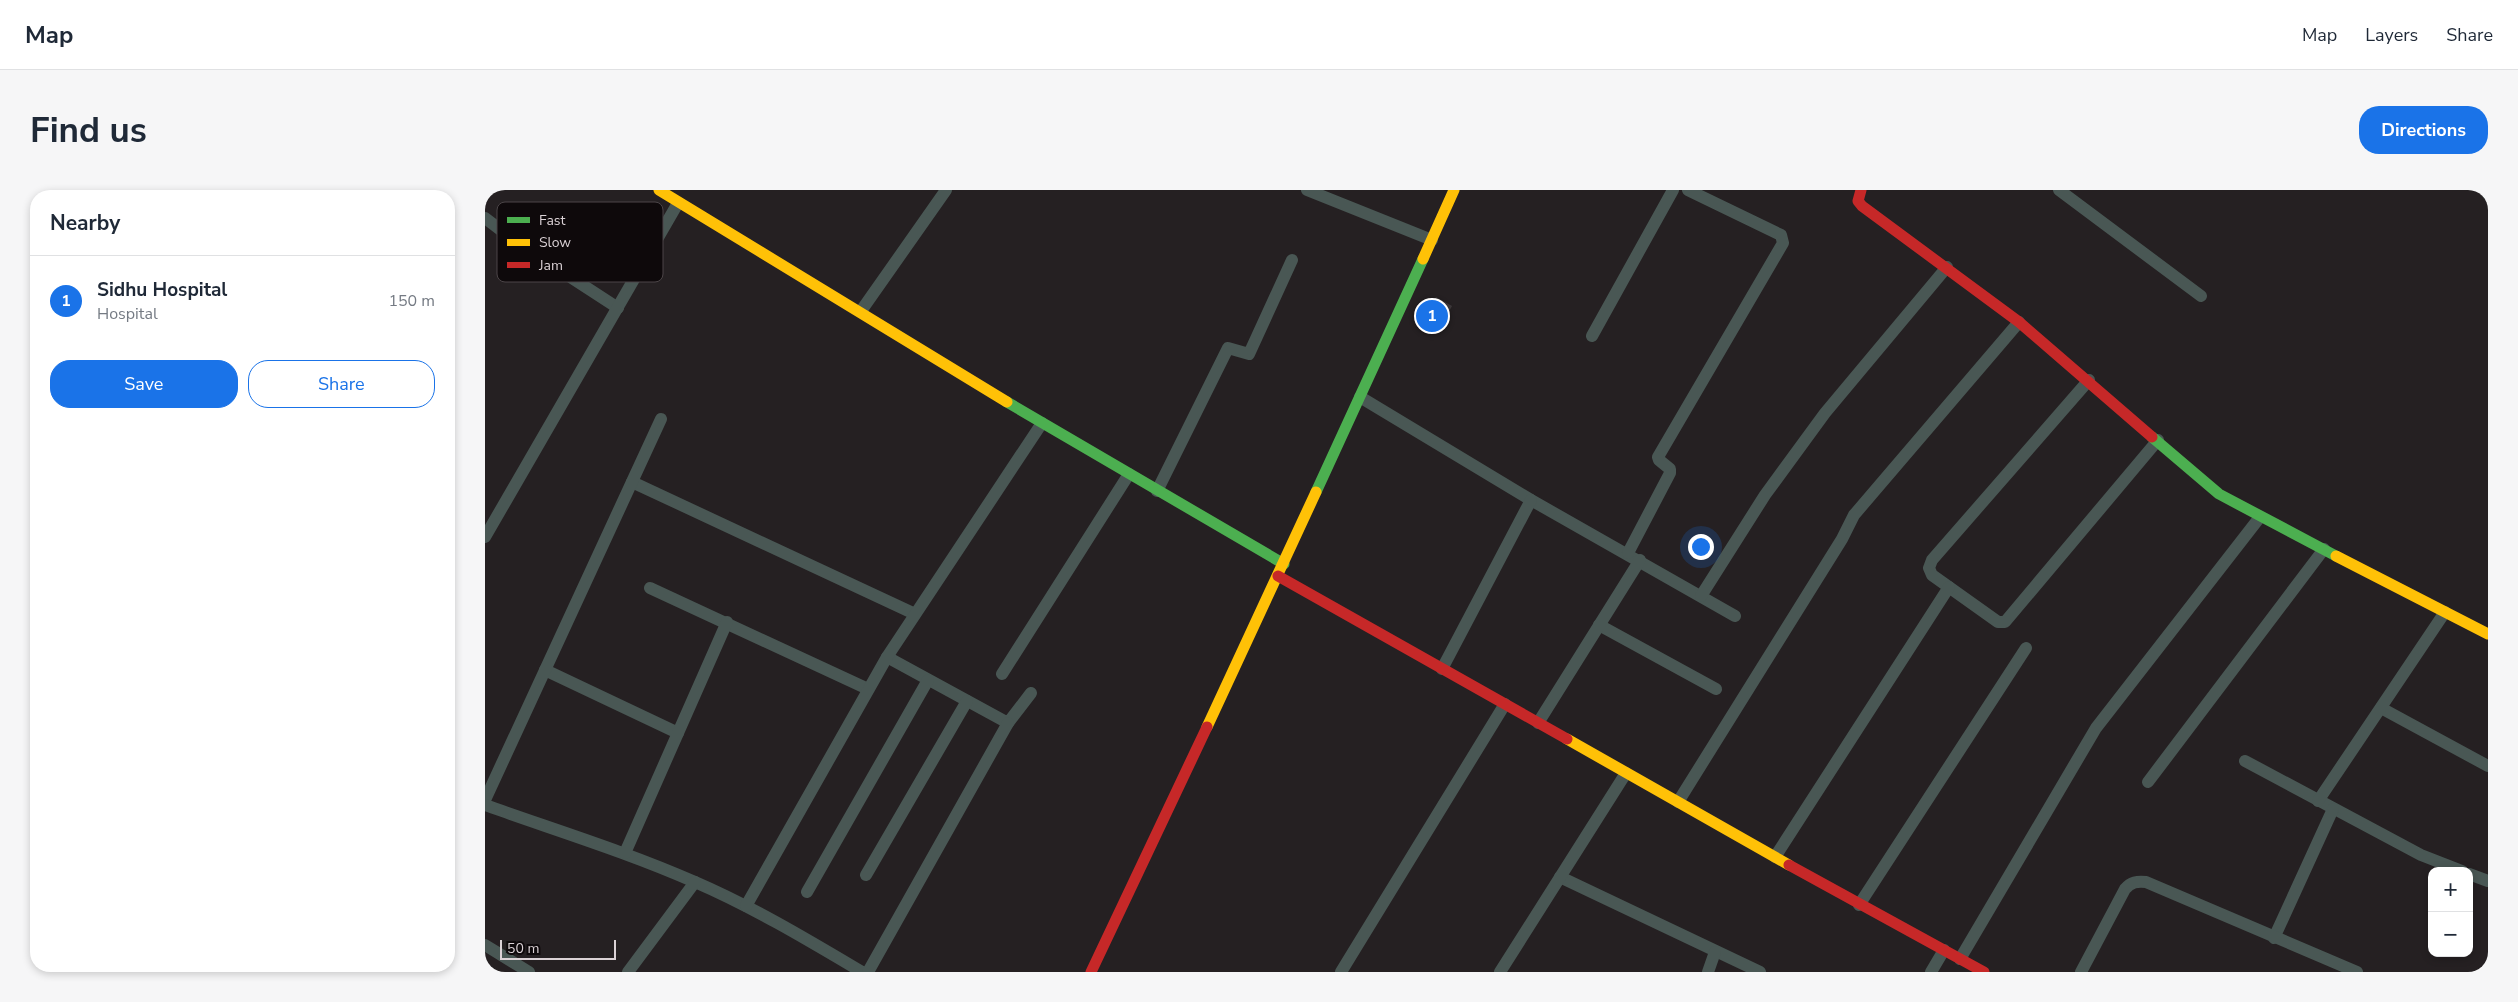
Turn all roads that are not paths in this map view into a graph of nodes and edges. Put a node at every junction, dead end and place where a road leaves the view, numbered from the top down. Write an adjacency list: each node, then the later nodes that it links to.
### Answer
1 (659, 190): 11 (street)
2 (946, 190): 22 (street)
3 (1307, 190): 15 (street)
4 (1454, 190): 15 (street)
5 (1673, 190): 24 (street)
6 (1688, 190): 37 (street)
7 (1861, 190): 17 (street)
8 (2059, 190): 20 (street)
9 (2487, 190): 10 (street)
10 (2488, 194)
11 (678, 204): 14 (street); 22 (street)
12 (485, 218): 13 (street)
13 (497, 227)
14 (663, 230)
15 (1431, 240): 26 (street)
16 (1292, 260): 32 (street)
17 (1947, 267): 23 (street); 43 (street)
18 (578, 282): 21 (street)
19 (633, 282): 21 (street)
20 (2201, 296)
21 (618, 308): 35 (street)
22 (861, 311): 28 (street)
23 (2019, 322): 25 (street); 71 (street)
24 (1592, 336)
25 (2089, 380): 29 (street); 41 (street)
26 (1360, 397): 33 (street); 39 (street)
27 (661, 419): 31 (street)
28 (1041, 423): 30 (street); 45 (street)
29 (2158, 440): 34 (street); 41 (street)
30 (1129, 474): 32 (street); 54 (street)
31 (632, 482): 45 (street); 53 (street)
32 (1157, 491): 39 (street)
33 (1531, 500): 37 (street); 52 (street)
34 (2260, 517): 36 (street); 89 (street)
35 (485, 537)
36 (2324, 549): 44 (street); 68 (street)
37 (1628, 553): 38 (street)
38 (1640, 560): 43 (street); 48 (street)
39 (1284, 564): 40 (street)
40 (1278, 576): 52 (street); 95 (street)
41 (1949, 587): 75 (street)
42 (650, 588): 47 (street)
43 (1701, 596): 46 (street)
44 (2445, 612): 49 (street); 61 (street)
45 (915, 614): 51 (street)
46 (1735, 616)
47 (727, 622): 56 (street); 64 (street)
48 (1599, 625): 57 (street); 62 (street)
49 (2488, 634)
50 (2025, 648): 83 (street)
51 (887, 657): 55 (street); 56 (street)
52 (1442, 669): 60 (street)
53 (545, 670): 64 (street); 69 (street)
54 (1002, 674)
55 (928, 680): 59 (street); 82 (street)
56 (868, 689): 84 (street)
57 (1716, 690)
58 (1031, 693): 63 (street)
59 (967, 701): 63 (street); 77 (street)
60 (1505, 704): 62 (street); 96 (street)
61 (2381, 708): 66 (street); 70 (street)
62 (1538, 723): 67 (street)
63 (1008, 724): 94 (street)
64 (678, 733): 74 (street)
65 (2245, 761): 70 (street)
66 (2488, 766)
67 (1626, 773): 71 (street); 79 (street)
68 (2148, 782)
69 (485, 800)
70 (2318, 801): 73 (street)
71 (1678, 802): 75 (street)
72 (485, 805): 74 (street)
73 (2333, 809): 76 (street); 85 (street)
74 (625, 853): 81 (street)
75 (1775, 857): 83 (street)
76 (2452, 867)
77 (866, 875)
78 (2473, 875): 80 (street)
79 (1560, 877): 88 (street); 97 (street)
80 (2488, 881)
81 (695, 882): 84 (street); 92 (street)
82 (807, 892)
83 (1859, 905): 87 (street)
84 (746, 906): 93 (street)
85 (2274, 938): 101 (street); 102 (street)
86 (485, 946): 91 (street)
87 (1944, 950): 89 (street); 99 (street)
88 (1715, 952): 90 (street); 98 (street)
89 (1960, 959): 100 (street)
90 (1756, 971)
91 (529, 972)
92 (628, 972)
93 (862, 972)
94 (868, 972)
95 (1091, 972)
96 (1341, 972)
97 (1500, 972)
98 (1708, 972)
99 (1931, 972)
100 (1983, 972)
101 (2081, 972)
102 (2357, 972)

